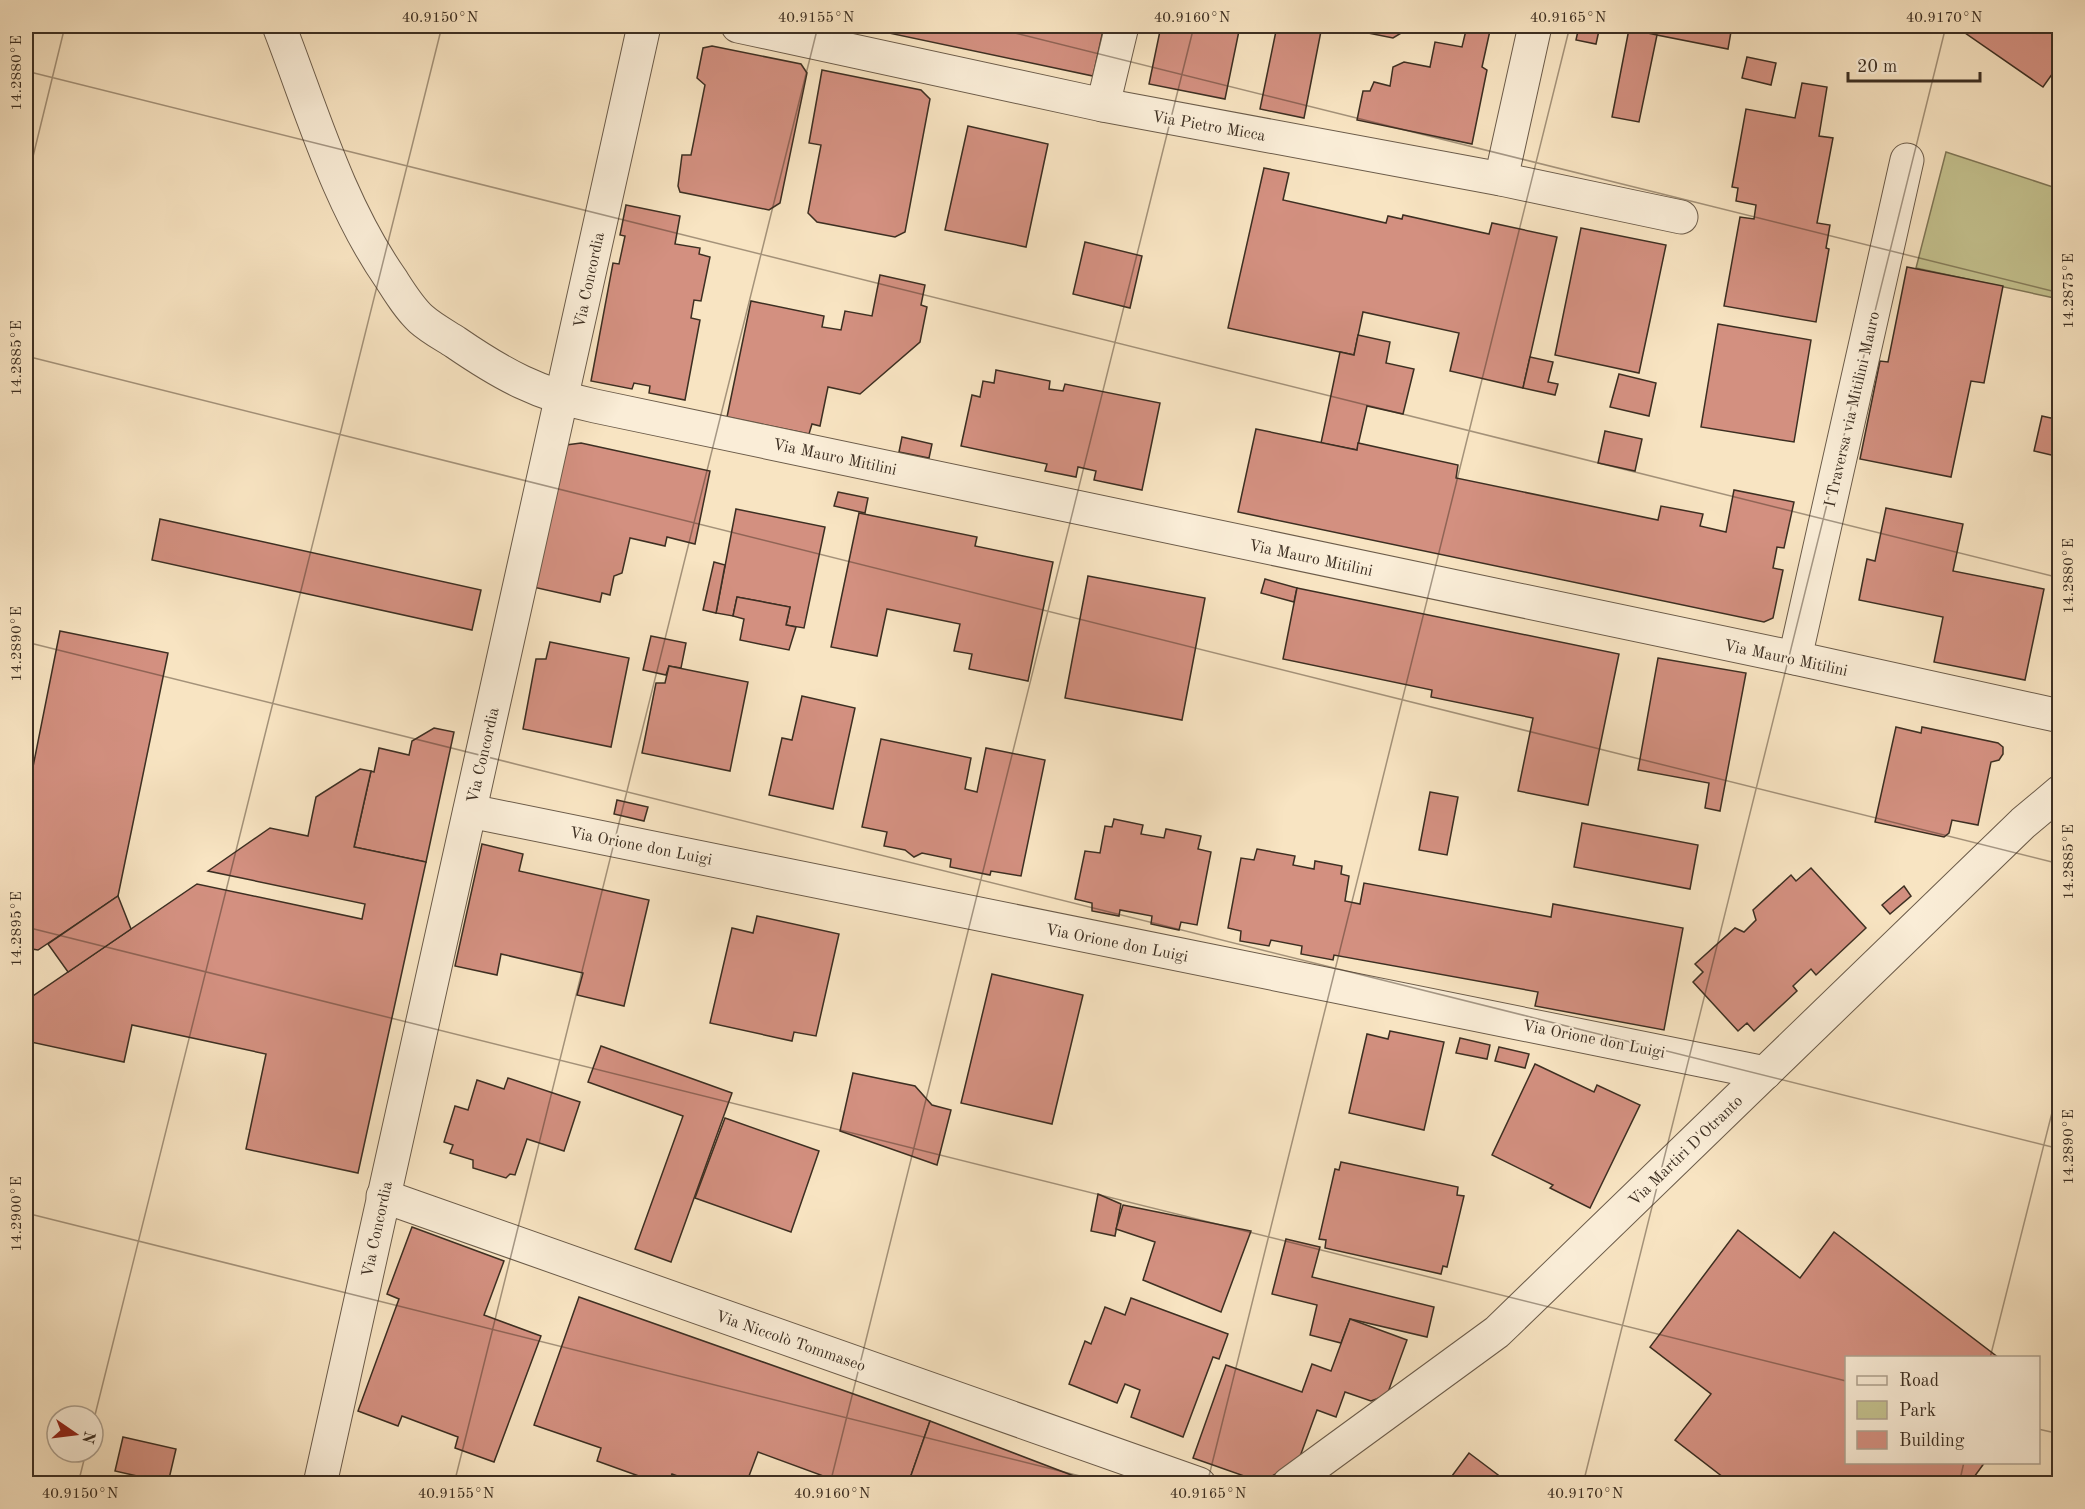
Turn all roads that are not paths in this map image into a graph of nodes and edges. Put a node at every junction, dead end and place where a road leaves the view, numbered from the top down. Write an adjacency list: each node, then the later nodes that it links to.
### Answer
1 (279, 26): 10 (street, Via Mauro Mitilini)
2 (644, 26): 10 (street, Via Concordia)
3 (738, 26): 6 (street, Via Pietro Micca)
4 (1122, 26): 6 (street)
5 (1535, 26): 8 (street)
6 (1103, 105): 8 (street, Via Pietro Micca)
7 (1907, 160): 11 (street, I Traversa via Mitilini Mauro)
8 (1501, 179): 9 (street, Via Pietro Micca)
9 (1681, 217)
10 (561, 399): 11 (street, Via Mauro Mitilini); 14 (street, Via Concordia)
11 (1795, 658): 12 (street, Via Mauro Mitilini)
12 (2060, 716)
13 (2060, 792): 15 (street, Via Martiri D'Otranto)
14 (470, 811): 15 (street, Via Orione don Luigi); 16 (street, Via Concordia)
15 (1765, 1073): 19 (street, Via Martiri D'Otranto)
16 (383, 1196): 17 (street, Via Concordia); 18 (street, Via Niccolò Tommaseo)
17 (320, 1484)
18 (1199, 1484)
19 (1289, 1484)

